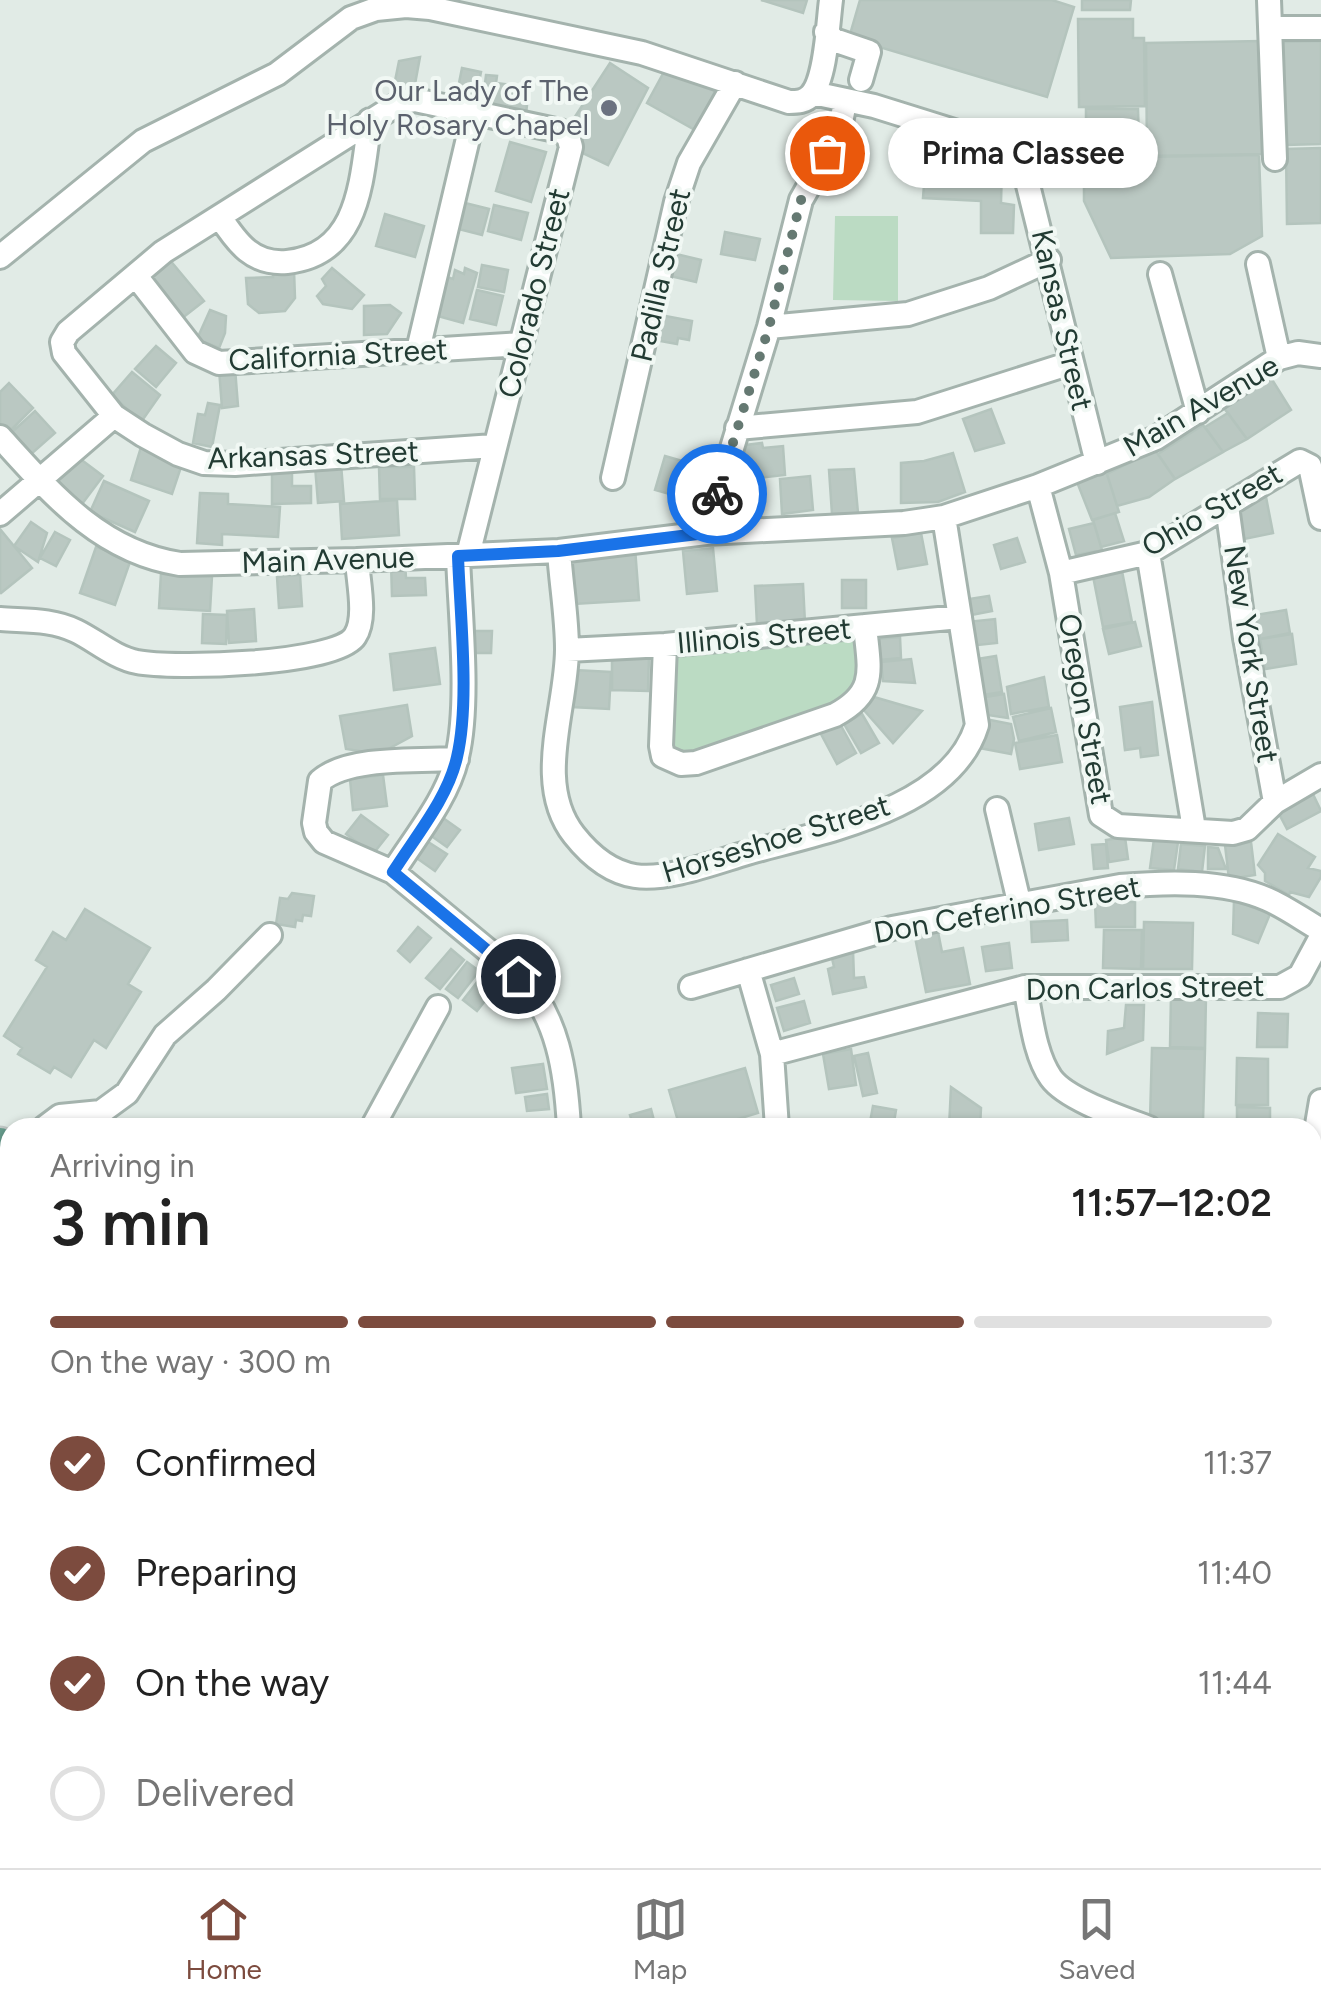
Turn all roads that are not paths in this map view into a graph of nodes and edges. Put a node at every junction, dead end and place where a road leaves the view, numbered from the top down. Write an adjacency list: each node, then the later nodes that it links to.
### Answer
1 (831, 0): 5 (street)
2 (1269, 0): 3 (street)
3 (1271, 28): 4 (street); 12 (street)
4 (1321, 28)
5 (826, 32): 6 (street); 8 (street)
6 (860, 80)
7 (735, 82): 8 (street, Kansas Street); 14 (street, Kansas Street); 32 (street, Padilla Street)
8 (813, 94): 9 (street, Kansas Street)
9 (845, 102): 15 (street, Kansas Street); 19 (street)
10 (474, 113): 11 (street, Colorado Street); 21 (street, Colorado Street); 22 (street)
11 (370, 120): 13 (street, Colorado Street); 13 (street)
12 (1275, 158)
13 (220, 217): 18 (street, Colorado Street)
14 (0, 257)
15 (1049, 260): 19 (street); 25 (street, Kansas Street)
16 (1258, 264): 24 (street)
17 (1160, 274): 26 (street)
18 (136, 276): 20 (street, Colorado Street); 22 (street, California Street)
19 (769, 327): 28 (street)
20 (62, 342): 27 (street, Arkansas Street)
21 (521, 344): 22 (street, California Street); 30 (street, Colorado Street)
22 (418, 350)
23 (1321, 356): 24 (street, Main Avenue)
24 (1280, 358): 26 (street, Main Avenue)
25 (1072, 363): 28 (street); 31 (street, Kansas Street)
26 (1198, 412): 31 (street, Main Avenue)
27 (114, 416): 30 (street, Arkansas Street); 33 (street)
28 (737, 428): 39 (street)
29 (0, 436): 33 (street, Main Avenue)
30 (494, 446): 42 (street, Colorado Street)
31 (1097, 463): 34 (street, Main Avenue)
32 (614, 478)
33 (39, 480): 36 (street); 43 (street, Main Avenue)
34 (1038, 486): 37 (street, Main Avenue); 44 (street, Oregon Street)
35 (1227, 506): 38 (street, Ohio Street); 41 (street, Ohio Street); 52 (street, New York Street)
36 (0, 514)
37 (944, 517): 39 (street, Main Avenue); 45 (street, Horseshoe Street)
38 (1321, 518)
39 (706, 533): 40 (street, Main Avenue)
40 (558, 551): 42 (street, Main Avenue); 49 (street, Horseshoe Street)
41 (1148, 553): 44 (street, Ohio Street); 54 (street)
42 (463, 556): 43 (street, Main Avenue); 50 (street, Colorado Street)
43 (357, 560): 46 (street)
44 (1061, 573): 54 (street, Oregon Street)
45 (960, 617): 47 (street, Illinois Street); 49 (street, Horseshoe Street)
46 (0, 619)
47 (866, 626): 48 (street, Illinois Street); 48 (street)
48 (665, 644): 49 (street, Illinois Street)
49 (567, 650)
50 (457, 759): 55 (street, Colorado Street); 55 (street)
51 (1321, 775): 52 (street, Oregon Street)
52 (1276, 802): 54 (street, Oregon Street)
53 (998, 809): 56 (street)
54 (1194, 829)
55 (393, 872): 66 (street)
56 (1019, 902): 57 (street, Don Ceferino Street); 59 (street, Don Ceferino Street)
57 (1321, 934): 60 (street, Don Carlos Street)
58 (270, 935): 64 (street)
59 (748, 970): 61 (street, Don Ceferino Street); 63 (street)
60 (1025, 986): 63 (street, Don Carlos Street); 68 (street)
61 (691, 987)
62 (438, 1007): 65 (street)
63 (772, 1054): 67 (street)
64 (57, 1118)
65 (377, 1118)
66 (568, 1118)
67 (776, 1118)
68 (1125, 1118)

